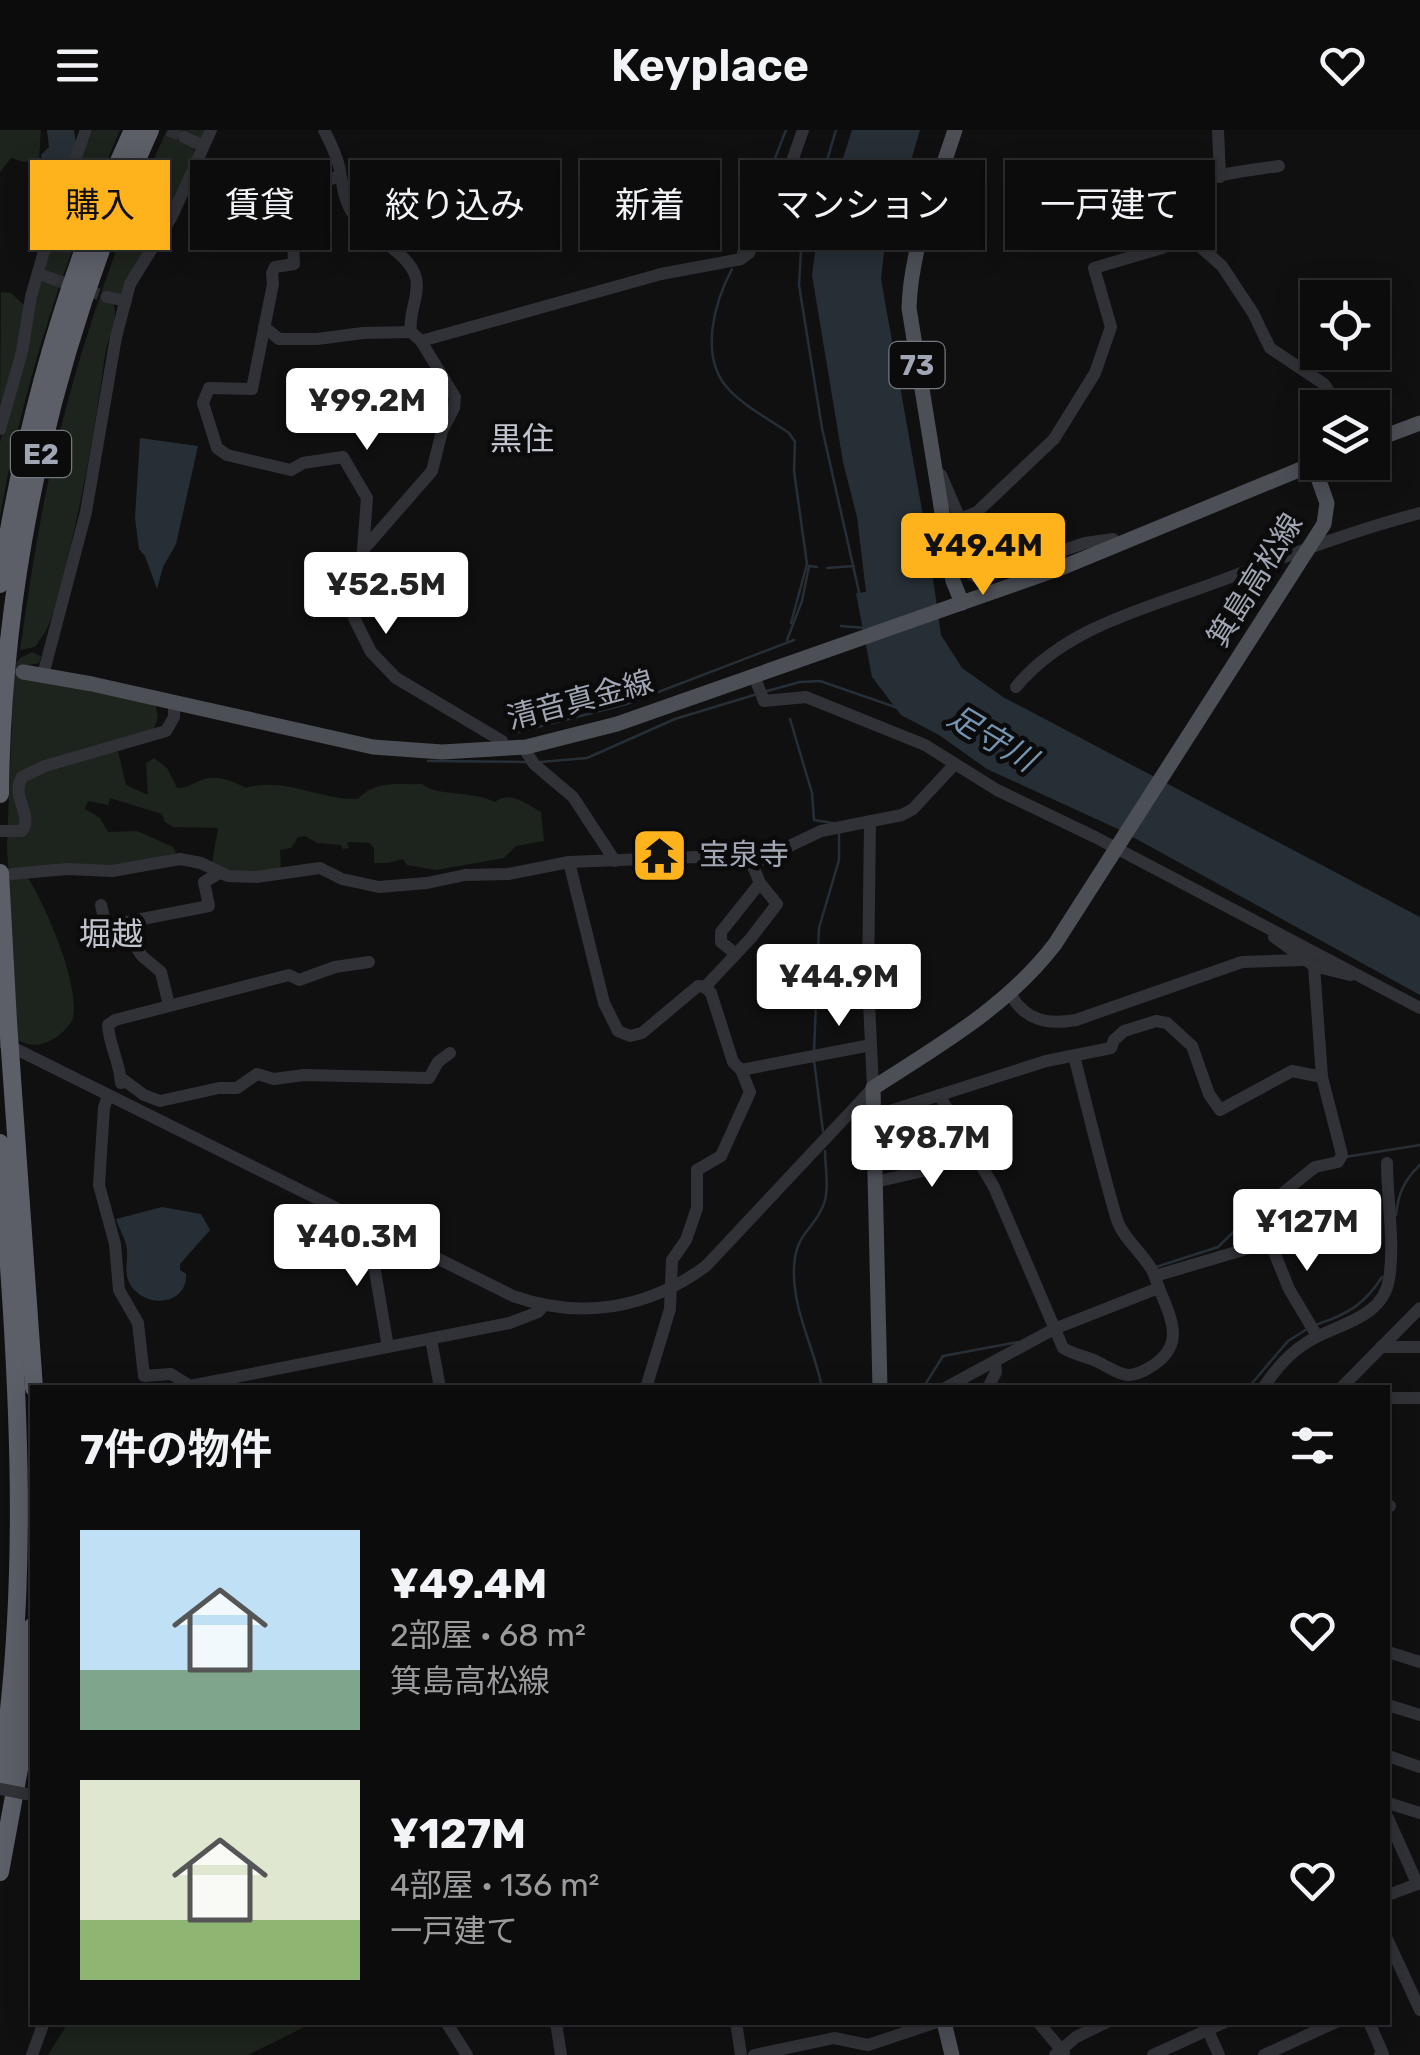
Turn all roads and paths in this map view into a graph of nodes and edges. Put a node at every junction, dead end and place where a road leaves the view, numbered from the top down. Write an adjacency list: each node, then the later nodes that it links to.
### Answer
1 (86, 130): 21 (street)
2 (133, 130): 39 (highway, E2)
3 (150, 130): 49 (highway, E2)
4 (211, 130): 10 (street)
5 (324, 130): 14 (street)
6 (803, 130): 11 (street)
7 (955, 130): 12 (main road, 73)
8 (1218, 130): 15 (street)
9 (184, 137): 10 (street)
10 (203, 146): 24 (street)
11 (795, 160)
12 (943, 160)
13 (1279, 166): 15 (street)
14 (340, 176): 25 (street); 26 (street)
15 (1220, 176): 16 (street)
16 (1215, 178)
17 (751, 250): 26 (street)
18 (914, 250): 32 (main road, 73)
19 (1155, 250): 35 (street)
20 (1204, 250): 27 (street)
21 (38, 274): 22 (street); 29 (street)
22 (53, 278)
23 (107, 296): 24 (street)
24 (126, 302): 42 (street)
25 (264, 327): 26 (street); 38 (street)
26 (416, 336): 38 (street)
27 (1329, 390)
28 (1420, 423): 30 (main road)
29 (0, 429)
30 (1390, 434)
31 (1300, 469): 36 (main road, 箕島高松線)
32 (935, 477): 35 (street); 40 (main road, 73)
33 (1320, 480): 37 (main road, 箕島高松線)
34 (1420, 513): 37 (street)
35 (960, 519): 36 (street)
36 (1118, 544): 40 (main road, 箕島高松線)
37 (1311, 547): 44 (street); 52 (main road, 箕島高松線)
38 (362, 550): 46 (street)
39 (0, 584)
40 (954, 605): 43 (main road, 清音真金線)
41 (23, 672): 42 (main road, 清音真金線)
42 (43, 675): 45 (main road, 清音真金線)
43 (758, 687): 47 (main road, 清音真金線); 48 (street)
44 (1016, 687)
45 (174, 702): 46 (main road, 清音真金線); 51 (street)
46 (504, 749): 47 (main road, 清音真金線)
47 (528, 756): 53 (street)
48 (954, 765): 50 (street); 52 (street)
49 (0, 794)
50 (870, 821): 55 (street); 73 (street)
51 (0, 831)
52 (1118, 847): 61 (street); 67 (main road, 箕島高松線)
53 (615, 860): 54 (street); 55 (street)
54 (569, 862): 57 (street); 66 (street)
55 (752, 864): 58 (street)
56 (6, 874): 57 (street); 101 (highway, bridge)
57 (218, 874): 60 (street)
58 (760, 883): 62 (street); 62 (street)
59 (102, 905): 60 (street)
60 (121, 925): 69 (street)
61 (1266, 928): 64 (street); 65 (street)
62 (736, 954): 66 (street)
63 (370, 962): 69 (street)
64 (1309, 964): 65 (street); 68 (street); 77 (street)
65 (1362, 976): 70 (street)
66 (705, 986): 76 (street)
67 (1011, 995): 68 (street); 79 (main road, 箕島高松線)
68 (1130, 999): 71 (street)
69 (169, 1004): 78 (street)
70 (1420, 1008)
71 (1132, 1028): 75 (street); 77 (street)
72 (0, 1042): 80 (street)
73 (871, 1045): 76 (street); 79 (street)
74 (450, 1053): 78 (street)
75 (1074, 1056): 81 (street); 90 (street)
76 (742, 1070): 91 (street)
77 (1322, 1076): 89 (street)
78 (121, 1078): 82 (street)
79 (873, 1088): 83 (main road); 91 (street)
80 (108, 1095): 82 (street); 102 (street)
81 (940, 1095): 83 (street); 85 (street)
82 (124, 1103): 88 (street)
83 (872, 1117): 87 (main road)
84 (0, 1144): 120 (highway)
85 (973, 1152): 87 (street); 94 (street)
86 (1386, 1162): 95 (street)
87 (875, 1182): 106 (main road)
88 (367, 1224): 92 (street); 97 (street)
89 (1270, 1242): 90 (street); 95 (street)
90 (1153, 1277): 94 (street); 94 (street)
91 (673, 1288): 92 (street); 105 (street)
92 (544, 1305): 96 (street)
93 (1420, 1308): 98 (street)
94 (1053, 1327): 100 (street)
95 (1313, 1330): 109 (street)
96 (431, 1339): 97 (street); 104 (street)
97 (388, 1347): 103 (street)
98 (1382, 1347): 99 (street); 110 (street)
99 (1420, 1347)
100 (995, 1362): 107 (street); 108 (street)
101 (34, 1385)
102 (188, 1385)
103 (195, 1385)
104 (439, 1385)
105 (647, 1385)
106 (880, 1385)
107 (951, 1385)
108 (990, 1385)
109 (1266, 1385)
110 (1347, 1385)
111 (1390, 1398): 112 (street)
112 (1420, 1398)
113 (30, 1649): 126 (highway)
114 (1390, 1653): 115 (street)
115 (1420, 1662)
116 (1390, 1705): 117 (street)
117 (1420, 1715)
118 (1390, 1757): 119 (street)
119 (1420, 1766)
120 (0, 1779)
121 (0, 1789): 122 (street, bridge)
122 (30, 1795)
123 (1390, 1803): 124 (street)
124 (1420, 1813)
125 (1390, 1822): 127 (street)
126 (0, 1872)
127 (1418, 1883): 128 (street)
128 (1390, 1893)
129 (1390, 1945): 130 (street)
130 (1420, 2010)
131 (43, 2025): 143 (street)
132 (448, 2025): 144 (street)
133 (556, 2025): 145 (street)
134 (736, 2025): 146 (street)
135 (931, 2025): 147 (street)
136 (941, 2025): 148 (main road)
137 (1040, 2025): 142 (street)
138 (1103, 2025): 142 (street)
139 (1329, 2025): 151 (street)
140 (1370, 2025): 152 (street)
141 (1206, 2026): 149 (street); 150 (street)
142 (1060, 2052)
143 (32, 2055)
144 (466, 2055)
145 (561, 2055)
146 (741, 2055)
147 (754, 2055)
148 (952, 2055)
149 (1154, 2055)
150 (1219, 2055)
151 (1264, 2055)
152 (1380, 2055)

